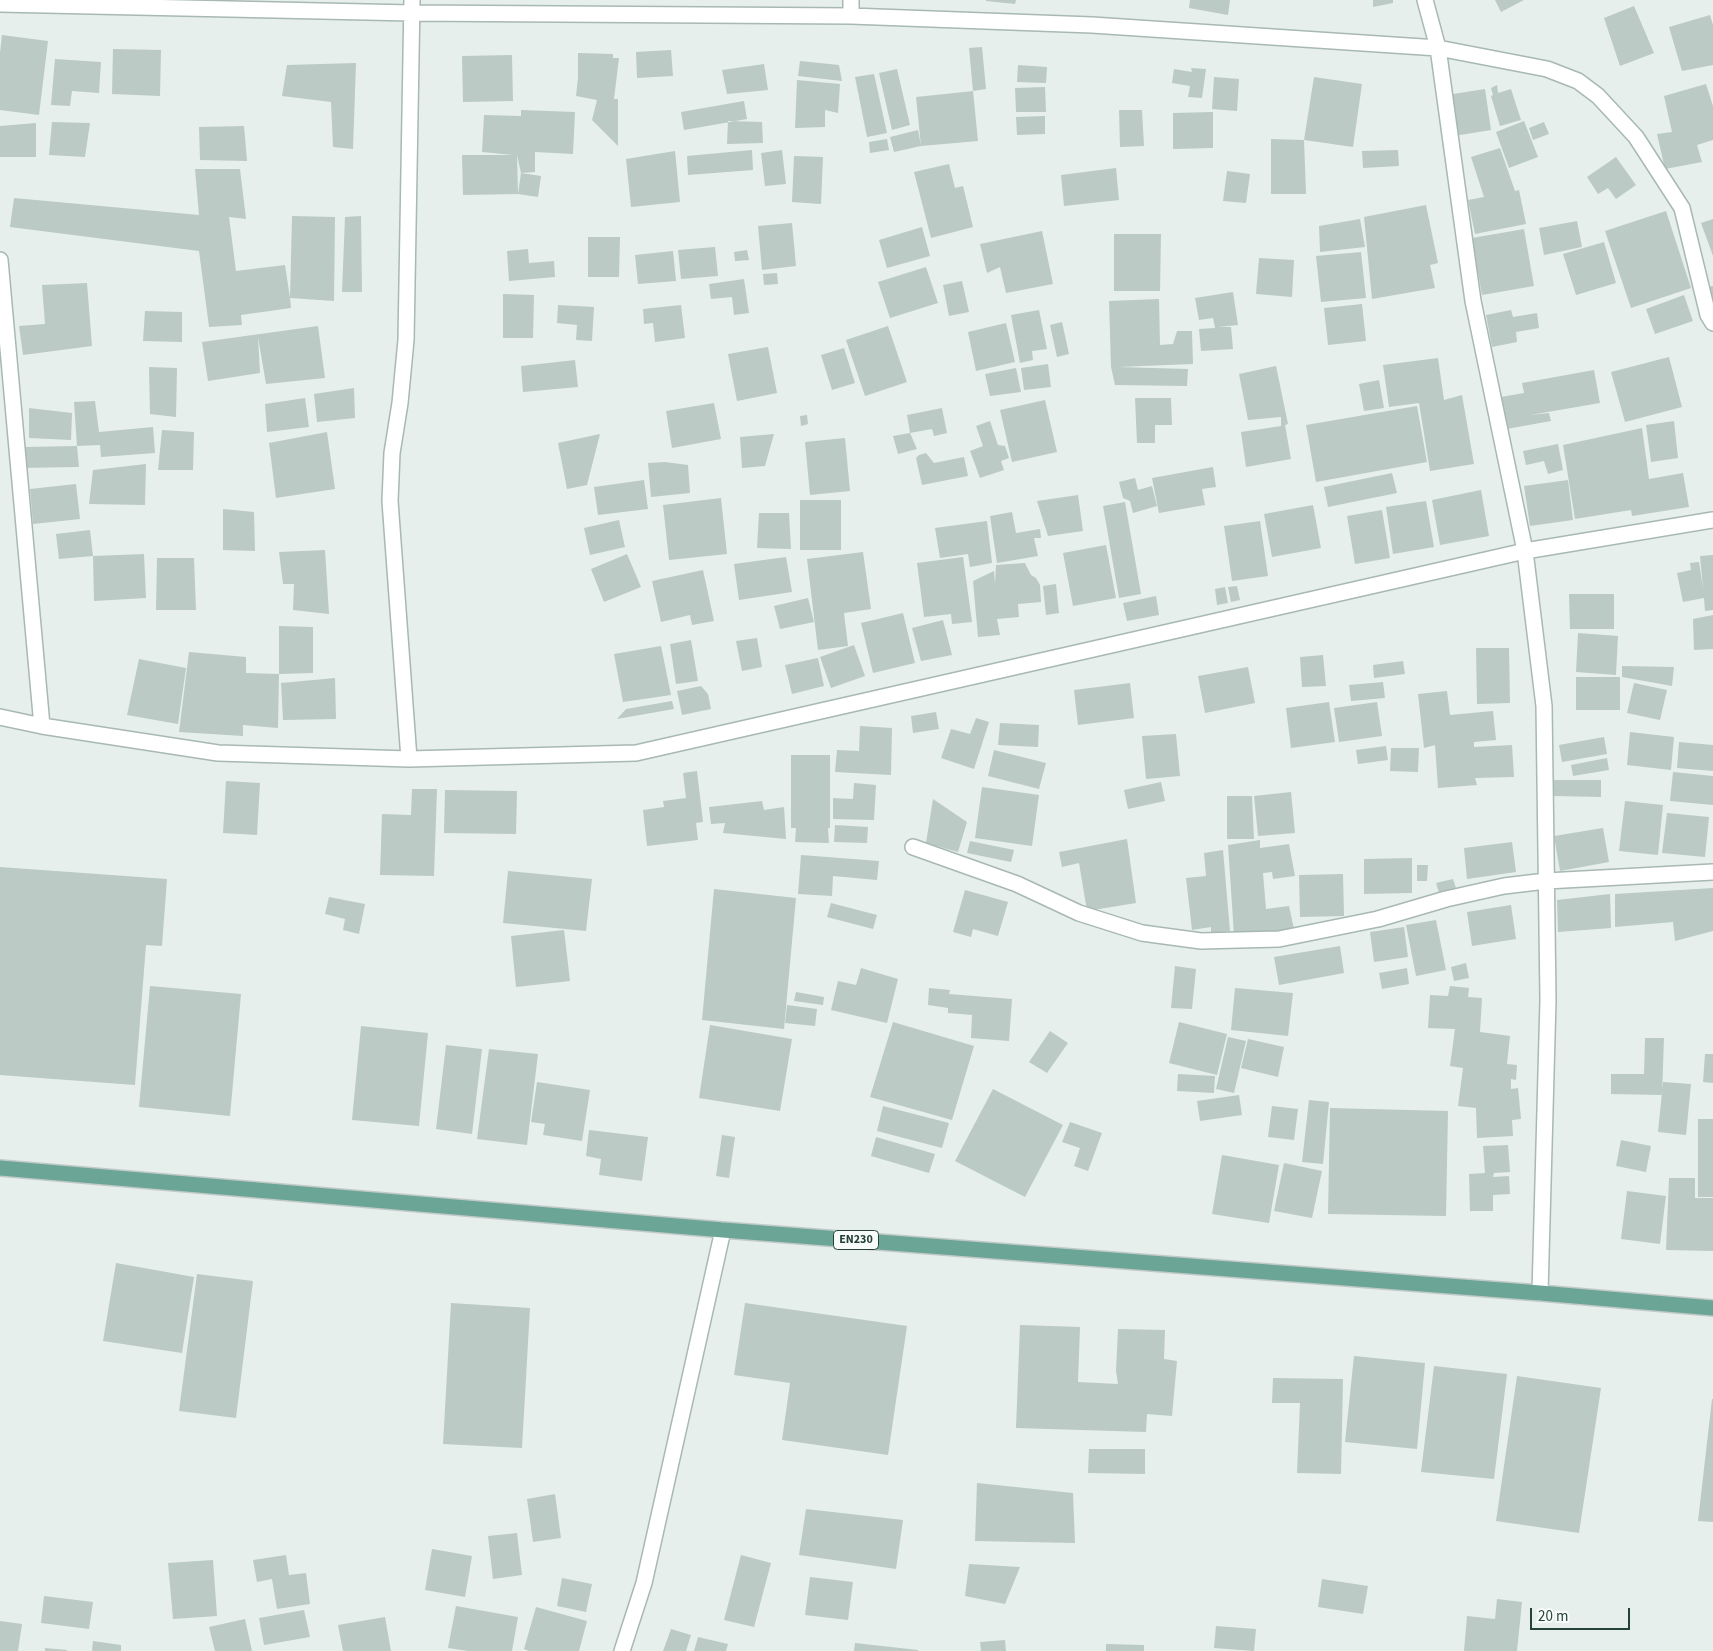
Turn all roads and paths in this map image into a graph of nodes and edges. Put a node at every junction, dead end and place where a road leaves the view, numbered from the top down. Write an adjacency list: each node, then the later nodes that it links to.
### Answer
1 (851, 0): 5 (street)
2 (1426, 0): 6 (street)
3 (0, 4): 4 (street)
4 (412, 7): 5 (street); 13 (street)
5 (851, 16): 6 (street)
6 (1438, 48): 8 (street); 10 (street)
7 (0, 260): 12 (street)
8 (1713, 323)
9 (1713, 520): 10 (street)
10 (1525, 551): 13 (street); 16 (street)
11 (0, 718): 12 (street)
12 (42, 726): 13 (street)
13 (408, 760)
14 (913, 847): 16 (street)
15 (1713, 872): 16 (street)
16 (1546, 881): 19 (street)
17 (0, 1168): 18 (main road, EN230)
18 (723, 1230): 19 (main road, EN230); 21 (street)
19 (1540, 1292): 20 (main road, EN230)
20 (1713, 1308)
21 (622, 1651)

